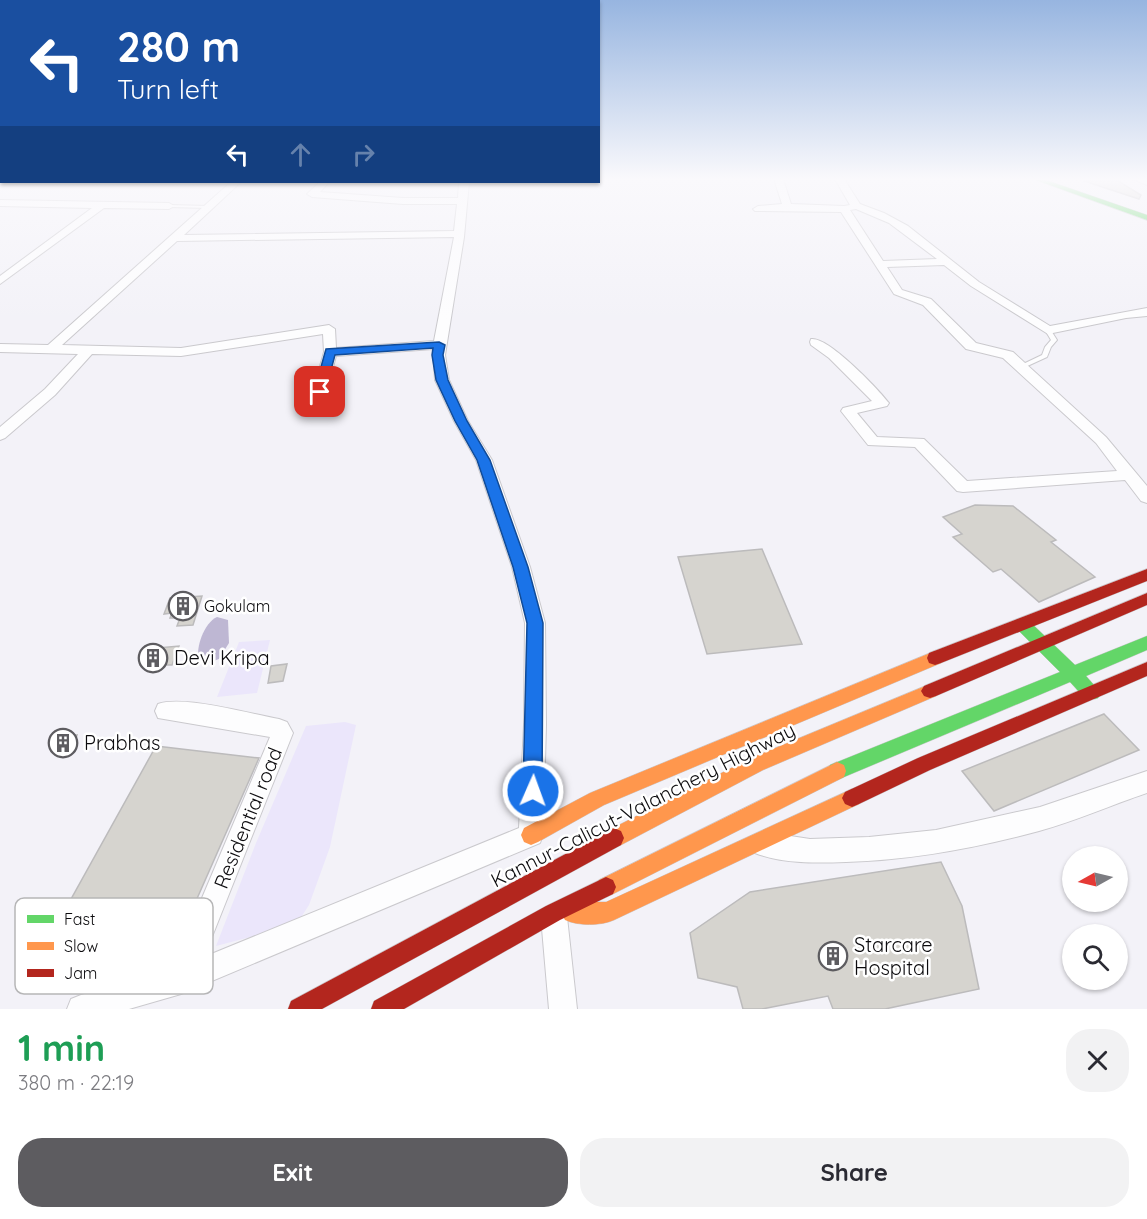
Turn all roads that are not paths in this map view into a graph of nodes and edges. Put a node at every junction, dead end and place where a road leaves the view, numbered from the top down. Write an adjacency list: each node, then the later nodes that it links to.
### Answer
1 (74, 226): 10 (street)
2 (187, 226): 7 (street)
3 (459, 226): 6 (street)
4 (860, 226): 9 (street)
5 (899, 226): 8 (street)
6 (458, 234): 7 (street); 14 (street)
7 (173, 238): 16 (street)
8 (947, 262): 9 (street); 12 (street)
9 (879, 264): 19 (street)
10 (0, 281)
11 (1147, 312): 12 (street)
12 (1048, 330): 19 (lane)
13 (816, 342): 22 (street)
14 (439, 345): 18 (street); 34 (street)
15 (0, 348): 16 (street)
16 (51, 349): 17 (street)
17 (89, 349): 18 (street); 21 (street)
18 (330, 352): 20 (street)
19 (1021, 367): 22 (street)
20 (314, 412)
21 (0, 435)
22 (1129, 475): 23 (street)
23 (1147, 497)
24 (1147, 575): 26 (main road)
25 (1147, 599): 28 (main road, Kannur-Calicut-Valanchery Highway)
26 (1022, 624): 28 (main road); 34 (main road)
27 (1147, 643): 30 (main road)
28 (1042, 644): 30 (main road); 41 (main road, Kannur-Calicut-Valanchery Highway)
29 (1147, 669): 31 (main road)
30 (1073, 674): 31 (main road); 37 (main road)
31 (1092, 693): 35 (main road)
32 (166, 711): 36 (street, Residential road)
33 (1147, 782): 35 (street)
34 (531, 835): 38 (street)
35 (755, 843): 37 (main road)
36 (213, 902)
37 (553, 913): 42 (main road); 43 (street)
38 (213, 967)
39 (133, 994): 40 (street)
40 (81, 1009)
41 (299, 1009)
42 (382, 1009)
43 (563, 1009)

